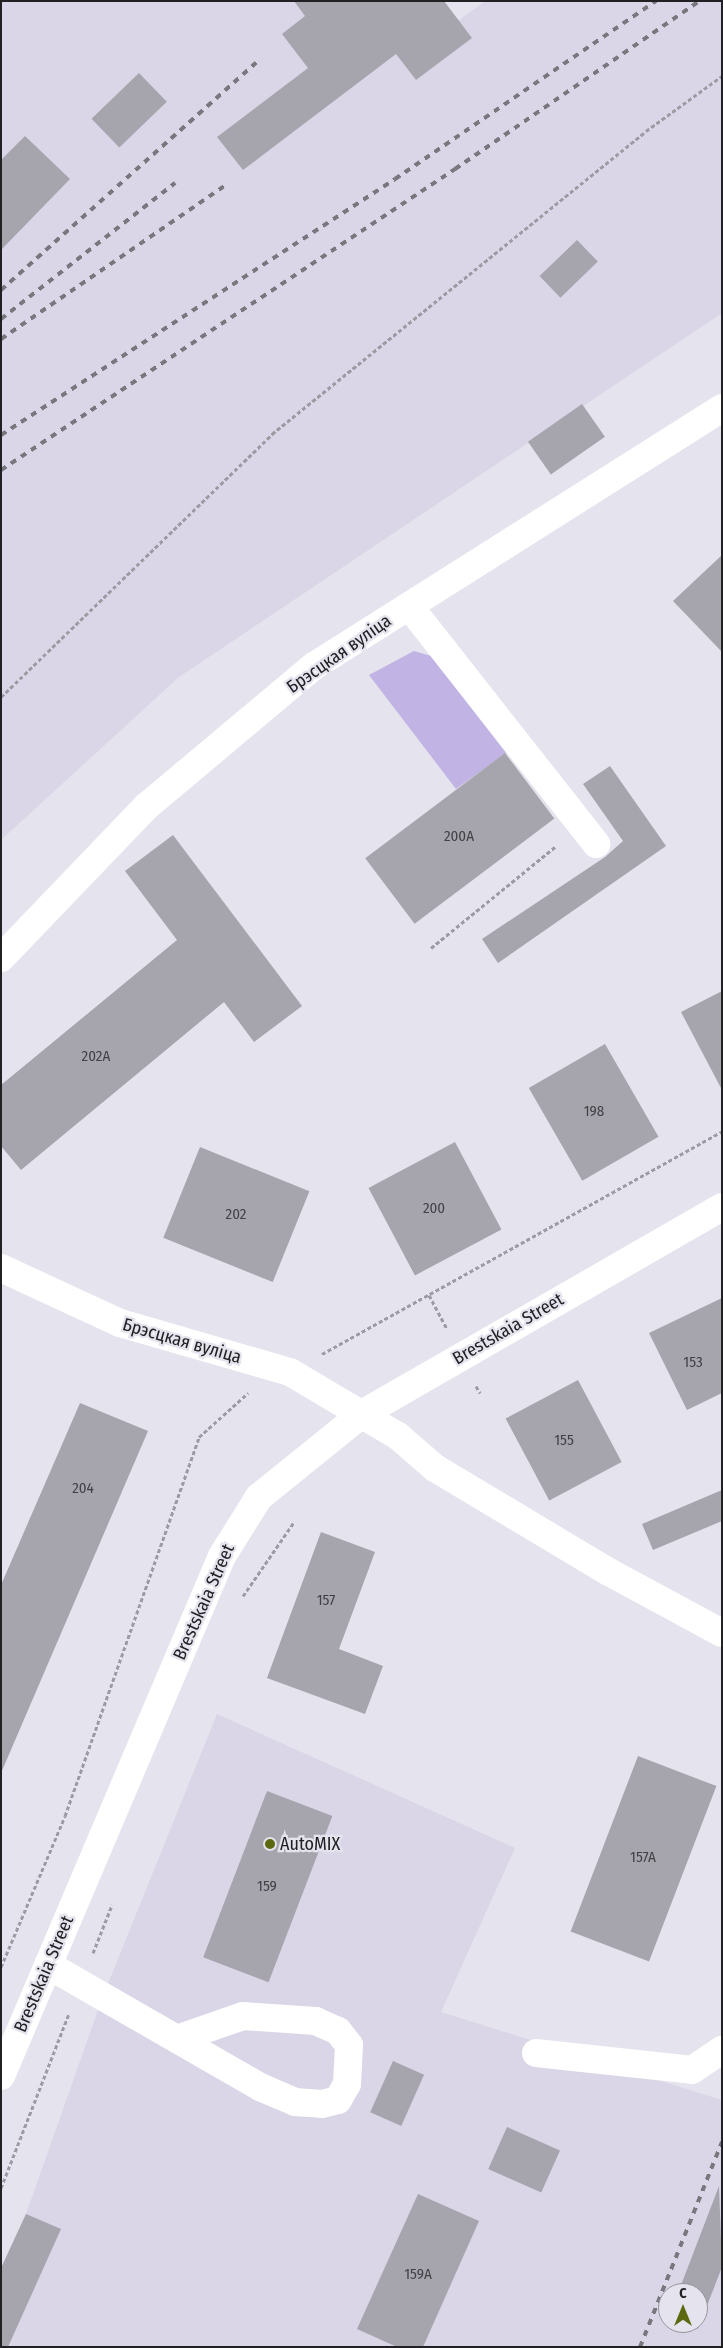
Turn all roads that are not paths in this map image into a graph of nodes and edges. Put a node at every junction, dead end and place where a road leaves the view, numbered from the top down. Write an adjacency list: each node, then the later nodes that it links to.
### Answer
1 (722, 408): 2 (street, Брэсцкая вуліца)
2 (409, 606): 3 (street); 4 (street, Брэсцкая вуліца)
3 (589, 835)
4 (1, 958)
5 (722, 1207): 7 (street, Brestskaia Street)
6 (1, 1268): 7 (street, Брэсцкая вуліца)
7 (362, 1414): 8 (street, Брэсцкая вуліца); 9 (street, Brestskaia Street)
8 (722, 1633)
9 (48, 1964): 10 (street); 13 (street, Brestskaia Street)
10 (176, 2039): 10 (street)
11 (722, 2050): 12 (street)
12 (536, 2053)
13 (1, 2076)

